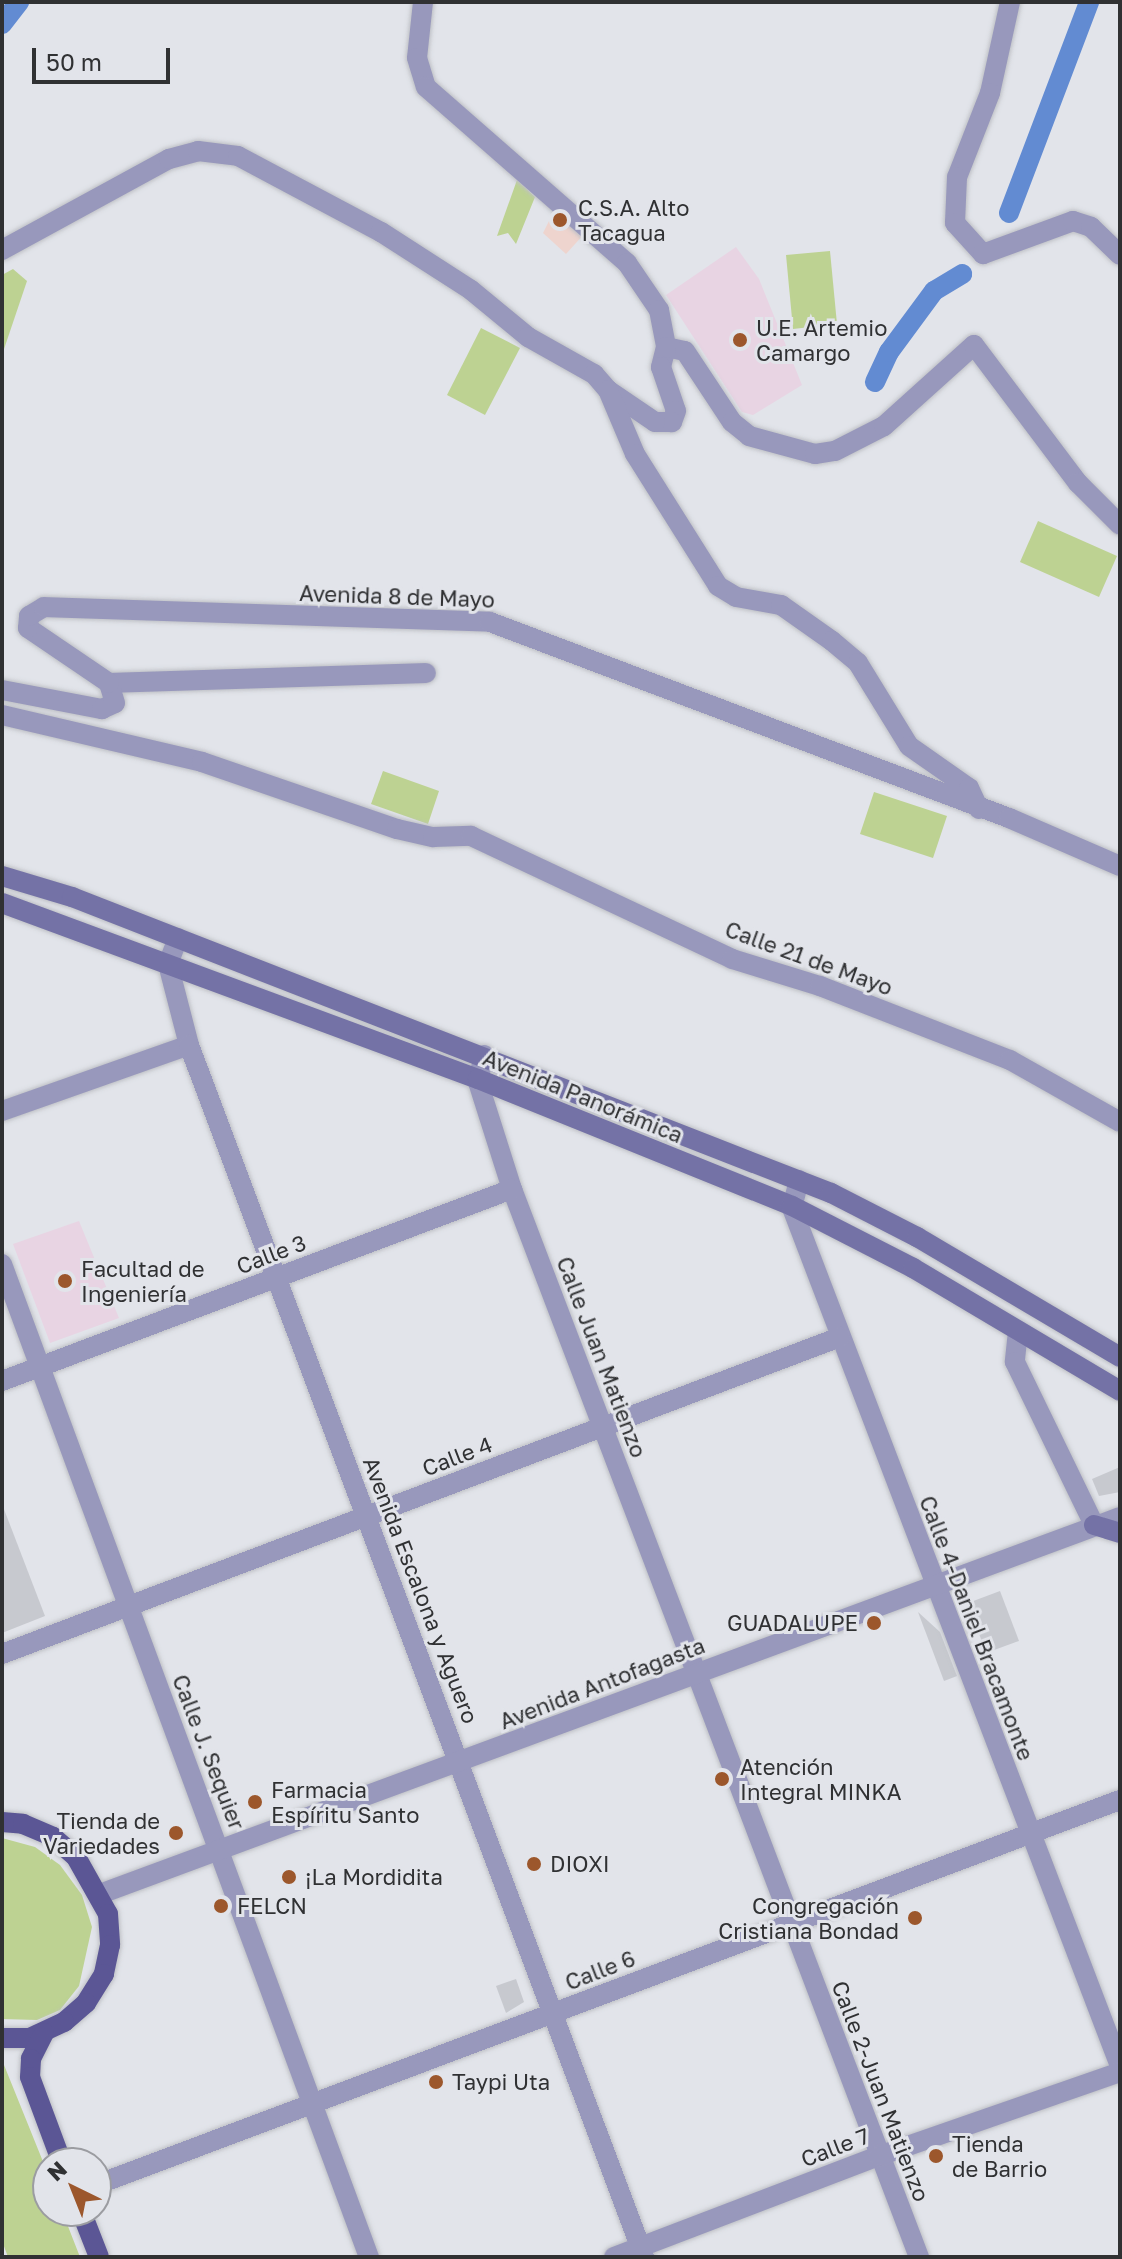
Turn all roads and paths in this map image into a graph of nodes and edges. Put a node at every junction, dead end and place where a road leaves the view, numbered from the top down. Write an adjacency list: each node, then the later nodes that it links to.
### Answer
1 (423, 2): 5 (street)
2 (1010, 2): 4 (street)
3 (2, 250): 6 (street)
4 (1120, 255)
5 (666, 347): 6 (street); 7 (street)
6 (608, 390): 12 (street)
7 (1120, 525)
8 (426, 673): 9 (street)
9 (109, 683): 10 (street); 12 (street, Avenida 8 de Mayo)
10 (2, 690)
11 (2, 715): 22 (street, Calle 21 de Mayo)
12 (979, 809): 13 (street)
13 (1120, 866)
14 (2, 876): 16 (main road, Avenida Panorámica)
15 (2, 903): 17 (main road, Avenida Panorámica)
16 (178, 938): 17 (street); 19 (main road, Avenida Panorámica)
17 (168, 960): 18 (street, Avenida Escalona y Aguero); 20 (main road, Avenida Panorámica)
18 (189, 1045): 21 (street); 28 (street, Avenida Escalona y Aguero)
19 (484, 1055): 20 (street); 23 (main road, Avenida Panorámica)
20 (478, 1079): 24 (street, Calle Juan Matienzo); 25 (main road, Avenida Panorámica)
21 (2, 1111)
22 (1120, 1122)
23 (799, 1180): 25 (street); 27 (main road, Avenida Panorámica)
24 (512, 1189): 28 (street, Calle 3); 36 (street, Calle Juan Matienzo)
25 (792, 1206): 29 (main road, Avenida Panorámica); 31 (street, Calle 4-Daniel Bracamonte)
26 (2, 1264): 33 (street, Calle J. Sequier)
27 (962, 1264): 29 (main road); 32 (main road, Avenida Panorámica)
28 (276, 1277): 33 (street, Calle 3); 37 (street, Avenida Escalona y Aguero)
29 (948, 1289): 30 (main road, Avenida Panorámica)
30 (1018, 1331): 35 (main road, Avenida Panorámica); 39 (street)
31 (840, 1337): 36 (street, Calle 4); 41 (street, Calle 4-Daniel Bracamonte)
32 (1120, 1357)
33 (42, 1366): 34 (street, Calle 3); 42 (street, Calle J. Sequier)
34 (2, 1381)
35 (1120, 1391)
36 (603, 1426): 37 (street, Calle 4); 44 (street, Calle Juan Matienzo)
37 (366, 1515): 42 (street, Calle 4); 45 (street, Avenida Escalona y Aguero)
38 (1120, 1517): 39 (street, Avenida Antofagasta)
39 (1094, 1525): 40 (main road); 41 (street, Avenida Antofagasta)
40 (1120, 1533)
41 (936, 1584): 44 (street, Avenida Antofagasta); 48 (street, Calle 4-Daniel Bracamonte)
42 (129, 1606): 43 (street, Calle 4); 49 (street, Calle J. Sequier)
43 (2, 1654)
44 (696, 1673): 45 (street, Avenida Antofagasta); 51 (street, Calle 2-Juan Matienzo)
45 (461, 1762): 49 (street, Avenida Antofagasta); 52 (street, Avenida Escalona y Aguero)
46 (1120, 1800): 48 (street, Calle 6)
47 (2, 1822): 50 (main road)
48 (1029, 1834): 51 (street, Calle 6); 55 (street, Calle 4-Daniel Bracamonte)
49 (220, 1851): 50 (street, Avenida Antofagasta); 57 (street, Calle J. Sequier)
50 (100, 1894): 53 (main road)
51 (791, 1924): 52 (street, Calle 6); 59 (street, Calle 2-Juan Matienzo)
52 (556, 2012): 57 (street, Calle 6); 62 (street, Avenida Escalona y Aguero)
53 (44, 2033): 54 (main road); 58 (main road)
54 (2, 2038)
55 (1120, 2066)
56 (1120, 2072): 59 (street, Calle 7)
57 (315, 2103): 60 (street, Calle 6); 64 (street, Calle J. Sequier)
58 (56, 2147)
59 (879, 2156): 62 (street, Calle 7); 66 (street, Calle 2-Juan Matienzo)
60 (112, 2179)
61 (87, 2227): 63 (main road)
62 (642, 2252): 65 (street, Calle 7)
63 (99, 2257)
64 (369, 2257)
65 (614, 2257)
66 (919, 2257)

